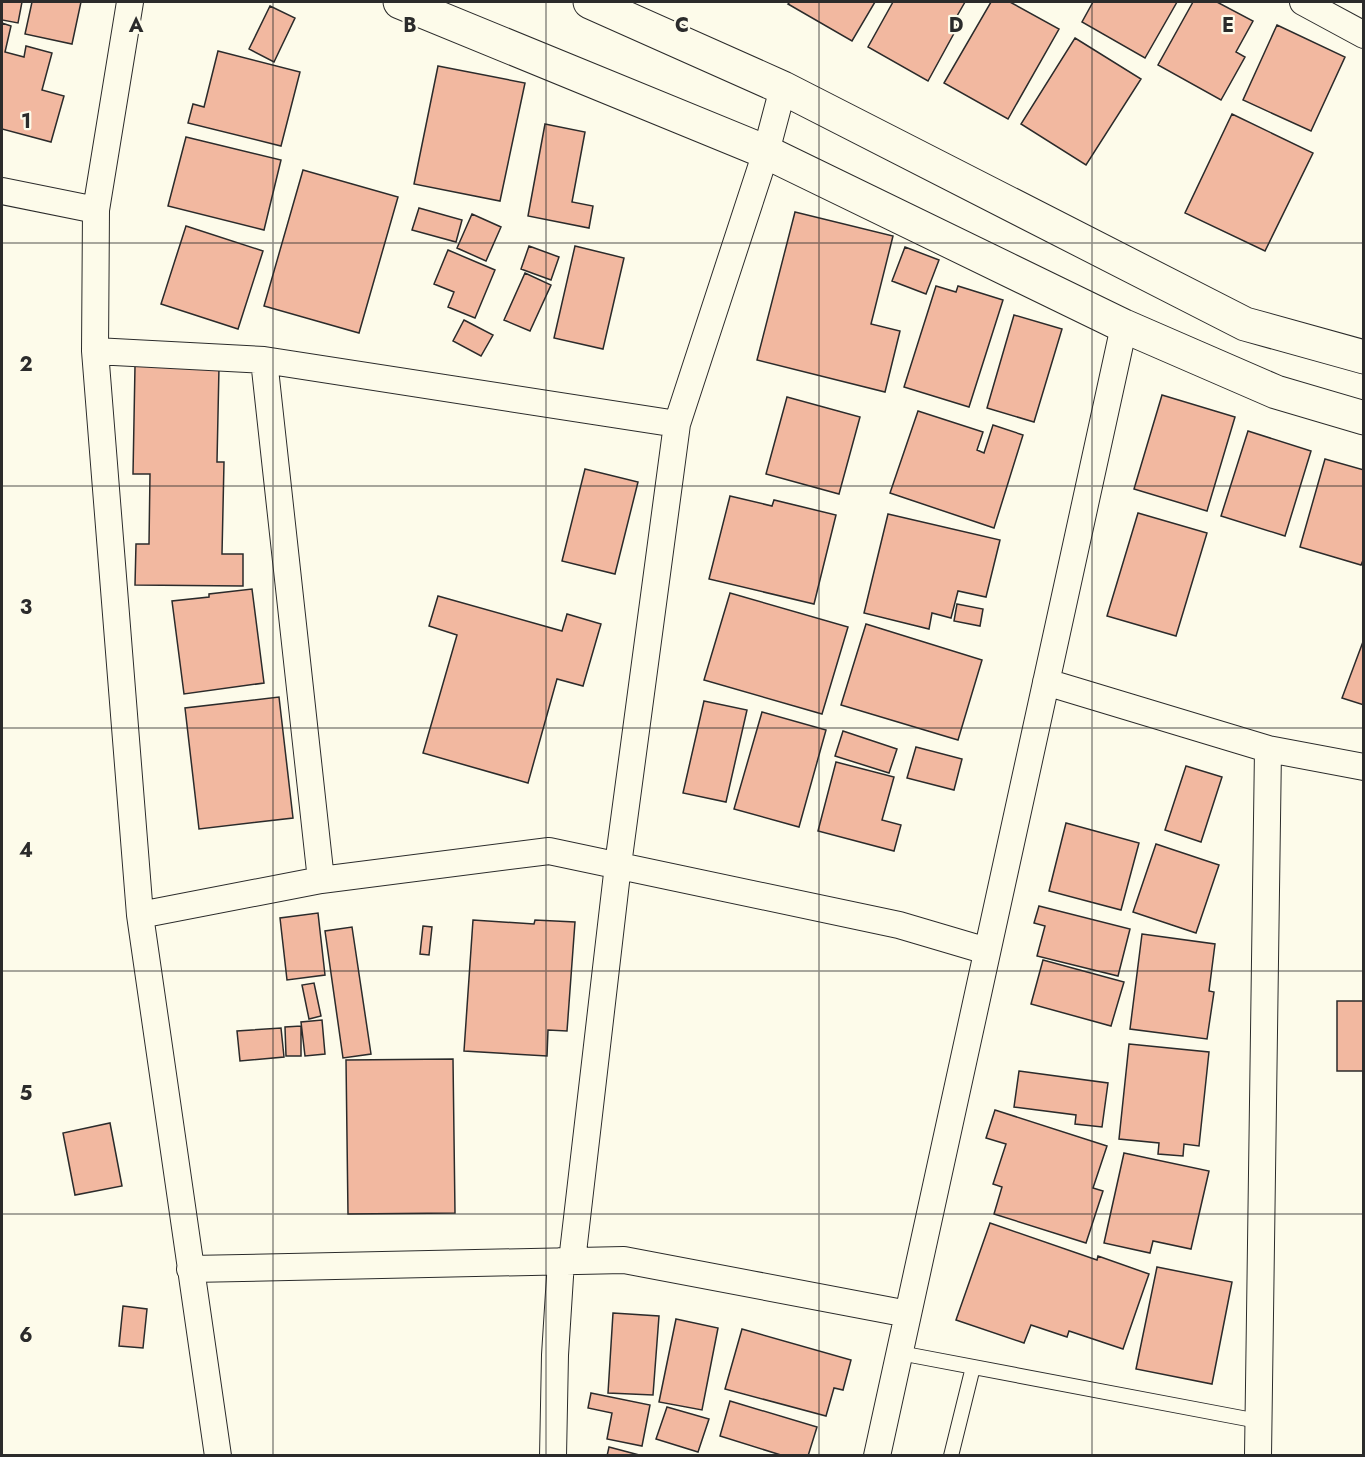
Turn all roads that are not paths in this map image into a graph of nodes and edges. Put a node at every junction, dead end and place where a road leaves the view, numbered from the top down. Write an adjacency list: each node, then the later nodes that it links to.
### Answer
1 (130, 2): 9 (street)
2 (400, 2): 7 (street)
3 (590, 2): 6 (street)
4 (1303, 2): 5 (street)
5 (1363, 27)
6 (783, 88): 7 (street); 12 (street)
7 (766, 152): 10 (street); 15 (street)
8 (2, 191): 9 (street)
9 (96, 210): 11 (street)
10 (1124, 326): 14 (street); 16 (street)
11 (95, 351): 13 (street); 21 (street)
12 (1364, 357)
13 (264, 360): 15 (street); 20 (street)
14 (1364, 418)
15 (677, 424): 19 (street)
16 (1046, 682): 17 (street); 22 (street)
17 (1268, 749): 18 (street); 28 (street)
18 (1364, 767)
19 (618, 865): 20 (street); 22 (street); 23 (street)
20 (321, 880): 21 (street)
21 (140, 915): 24 (street)
22 (987, 951): 25 (street)
23 (566, 1261): 24 (street); 25 (street); 30 (street)
24 (190, 1269): 29 (street)
25 (908, 1314): 26 (street)
26 (900, 1353): 27 (lane); 31 (street)
27 (973, 1367): 28 (lane); 32 (lane)
28 (1258, 1421): 33 (street)
29 (218, 1455)
30 (553, 1455)
31 (877, 1455)
32 (951, 1455)
33 (1258, 1455)

